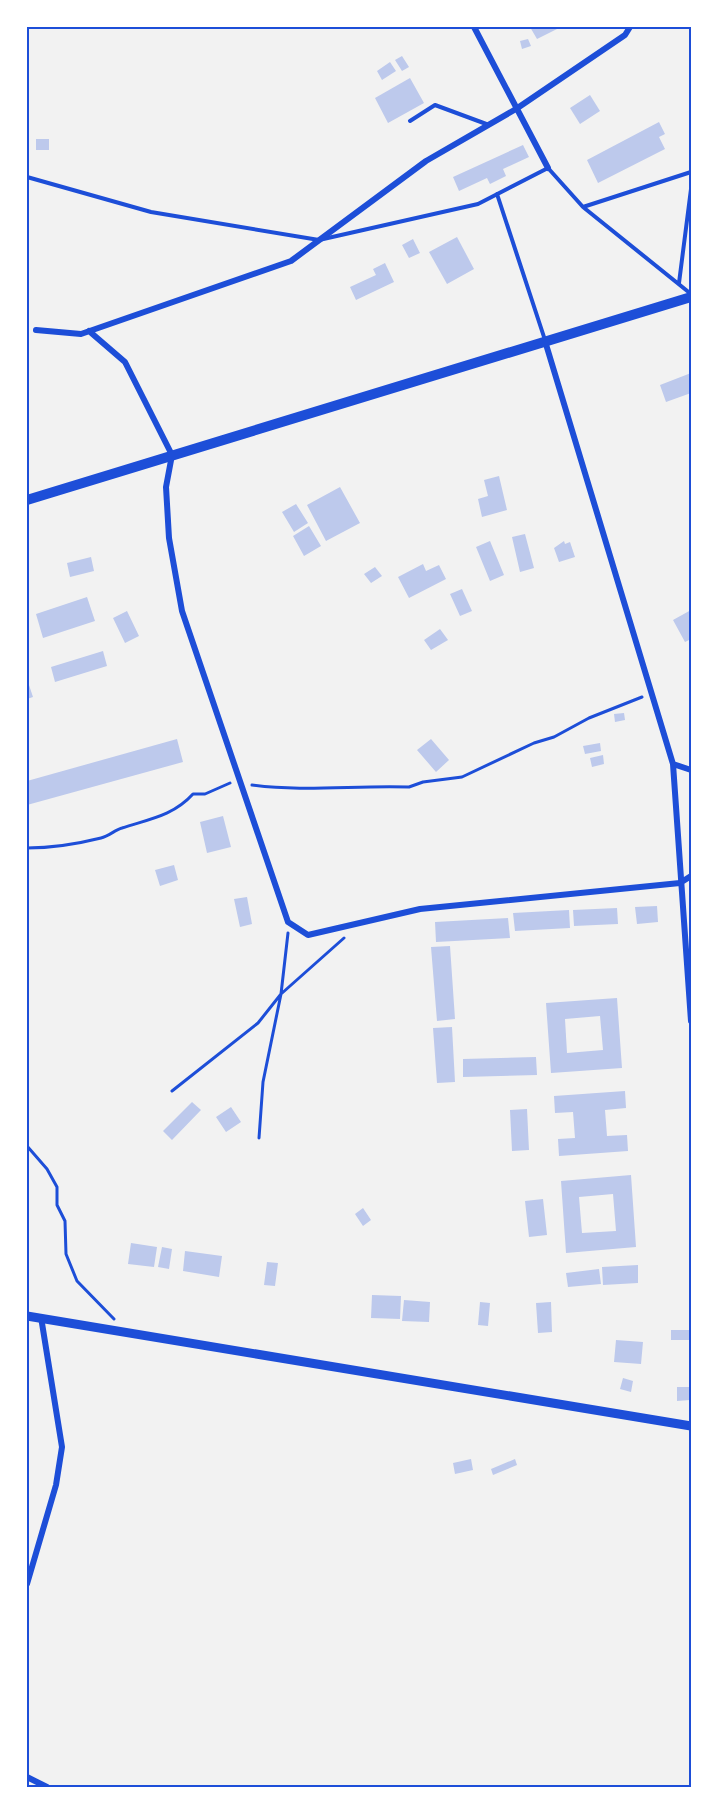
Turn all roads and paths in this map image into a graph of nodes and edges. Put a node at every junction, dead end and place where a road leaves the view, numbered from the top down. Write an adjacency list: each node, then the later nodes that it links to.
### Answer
1 (474, 27): 3 (street)
2 (630, 27): 3 (street)
3 (516, 109): 5 (street); 6 (street)
4 (410, 121): 5 (lane)
5 (489, 125): 12 (street)
6 (548, 168): 10 (lane); 11 (lane)
7 (691, 172): 11 (lane)
8 (27, 177): 12 (lane)
9 (691, 189): 13 (lane)
10 (497, 194): 12 (lane); 17 (lane)
11 (583, 207): 13 (lane)
12 (319, 240): 16 (street)
13 (679, 284): 14 (lane)
14 (691, 296): 17 (main road)
15 (36, 330): 16 (street)
16 (89, 331): 18 (street)
17 (545, 341): 18 (main road); 20 (street)
18 (172, 455): 19 (main road); 23 (street)
19 (27, 500)
20 (653, 694): 21 (street); 23 (path)
21 (673, 764): 22 (street); 26 (street)
22 (691, 770)
23 (241, 783): 24 (path); 27 (street)
24 (27, 848)
25 (691, 876): 26 (street)
26 (680, 883): 28 (street); 30 (street)
27 (288, 922): 28 (street); 29 (path)
28 (361, 923): 29 (path)
29 (281, 994): 31 (path); 32 (path)
30 (691, 1021)
31 (172, 1091)
32 (259, 1138)
33 (27, 1146): 36 (path)
34 (27, 1316): 35 (street)
35 (40, 1317): 36 (street); 38 (street)
36 (125, 1331): 37 (street)
37 (691, 1426)
38 (27, 1584)
39 (27, 1777): 40 (street)
40 (47, 1787)

